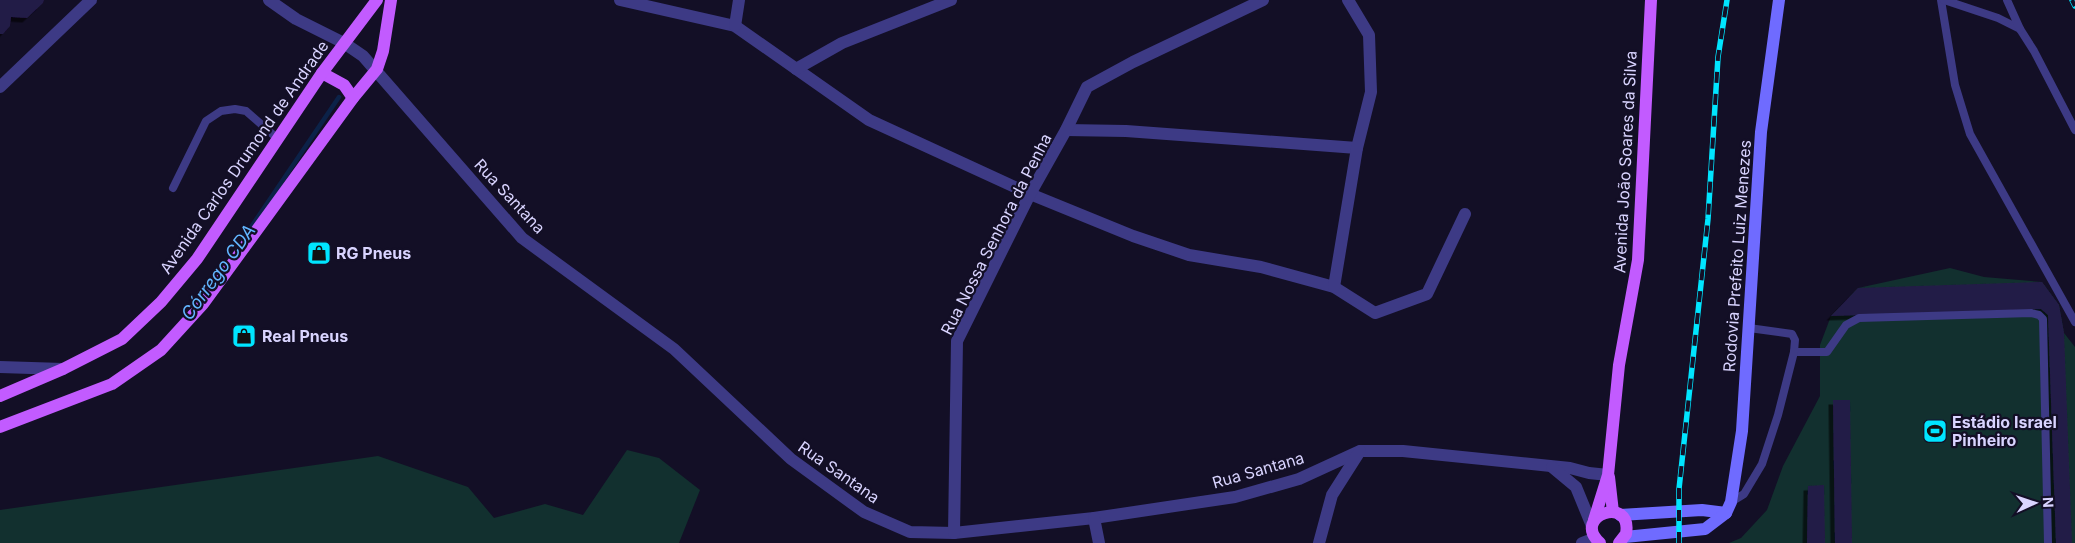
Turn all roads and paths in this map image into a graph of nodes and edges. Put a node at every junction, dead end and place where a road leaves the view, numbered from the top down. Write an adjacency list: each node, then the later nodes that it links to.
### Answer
1 (91, 0): 21 (street)
2 (270, 0): 17 (street, Rua Santana)
3 (377, 0): 17 (main road, Avenida Carlos Drumond de Andrade)
4 (391, 0): 18 (main road)
5 (620, 0): 14 (street)
6 (739, 0): 15 (street)
7 (951, 0): 19 (street)
8 (1263, 0): 23 (street, Rua Nossa Senhora da Penha)
9 (1348, 0): 26 (street)
10 (1651, 0): 40 (main road, Avenida João Soares da Silva)
11 (1779, 0): 32 (main road, Rodovia Prefeito Luiz Menezes)
12 (1942, 0): 16 (lane); 31 (lane)
13 (2007, 0): 16 (lane)
14 (634, 2): 15 (street)
15 (735, 26): 19 (street)
16 (2020, 29): 24 (lane)
17 (344, 44): 18 (street, Rua Santana); 20 (main road, Avenida Carlos Drumond de Andrade)
18 (377, 69): 22 (main road); 45 (street, Rua Santana)
19 (796, 70): 28 (street)
20 (322, 73): 22 (main road); 25 (main road, Avenida Carlos Drumond de Andrade)
21 (0, 87)
22 (353, 98): 37 (main road)
23 (1066, 130): 26 (street, Rua Nossa Senhora da Penha); 28 (street, Rua Nossa Senhora da Penha)
24 (2075, 130)
25 (278, 139): 27 (lane); 35 (main road, Avenida Carlos Drumond de Andrade)
26 (1357, 148): 30 (street)
27 (173, 188)
28 (1030, 194): 30 (street); 45 (street, Rua Nossa Senhora da Penha)
29 (1464, 214): 30 (street)
30 (1334, 288)
31 (2075, 322)
32 (1748, 328): 33 (lane); 41 (main road, Rodovia Prefeito Luiz Menezes)
33 (1794, 352): 41 (lane); 50 (lane)
34 (0, 367): 35 (street)
35 (63, 368): 36 (main road, Avenida Carlos Drumond de Andrade)
36 (0, 396)
37 (0, 427)
38 (1360, 451): 39 (street, Rua Santana); 43 (street, Rua Santana); 48 (street)
39 (1552, 467): 40 (street, Rua Santana); 44 (street)
40 (1608, 475): 42 (main road, Avenida João Soares da Silva); 44 (main road, Avenida João Soares da Silva)
41 (1728, 508): 42 (main road); 46 (main road)
42 (1617, 514): 44 (main road); 46 (main road, Avenida João Soares da Silva)
43 (1094, 518): 45 (street, Rua Santana); 47 (street)
44 (1595, 532): 49 (street)
45 (954, 533)
46 (1622, 540)
47 (1099, 543)
48 (1318, 543)
49 (1582, 543)
50 (2048, 543)

